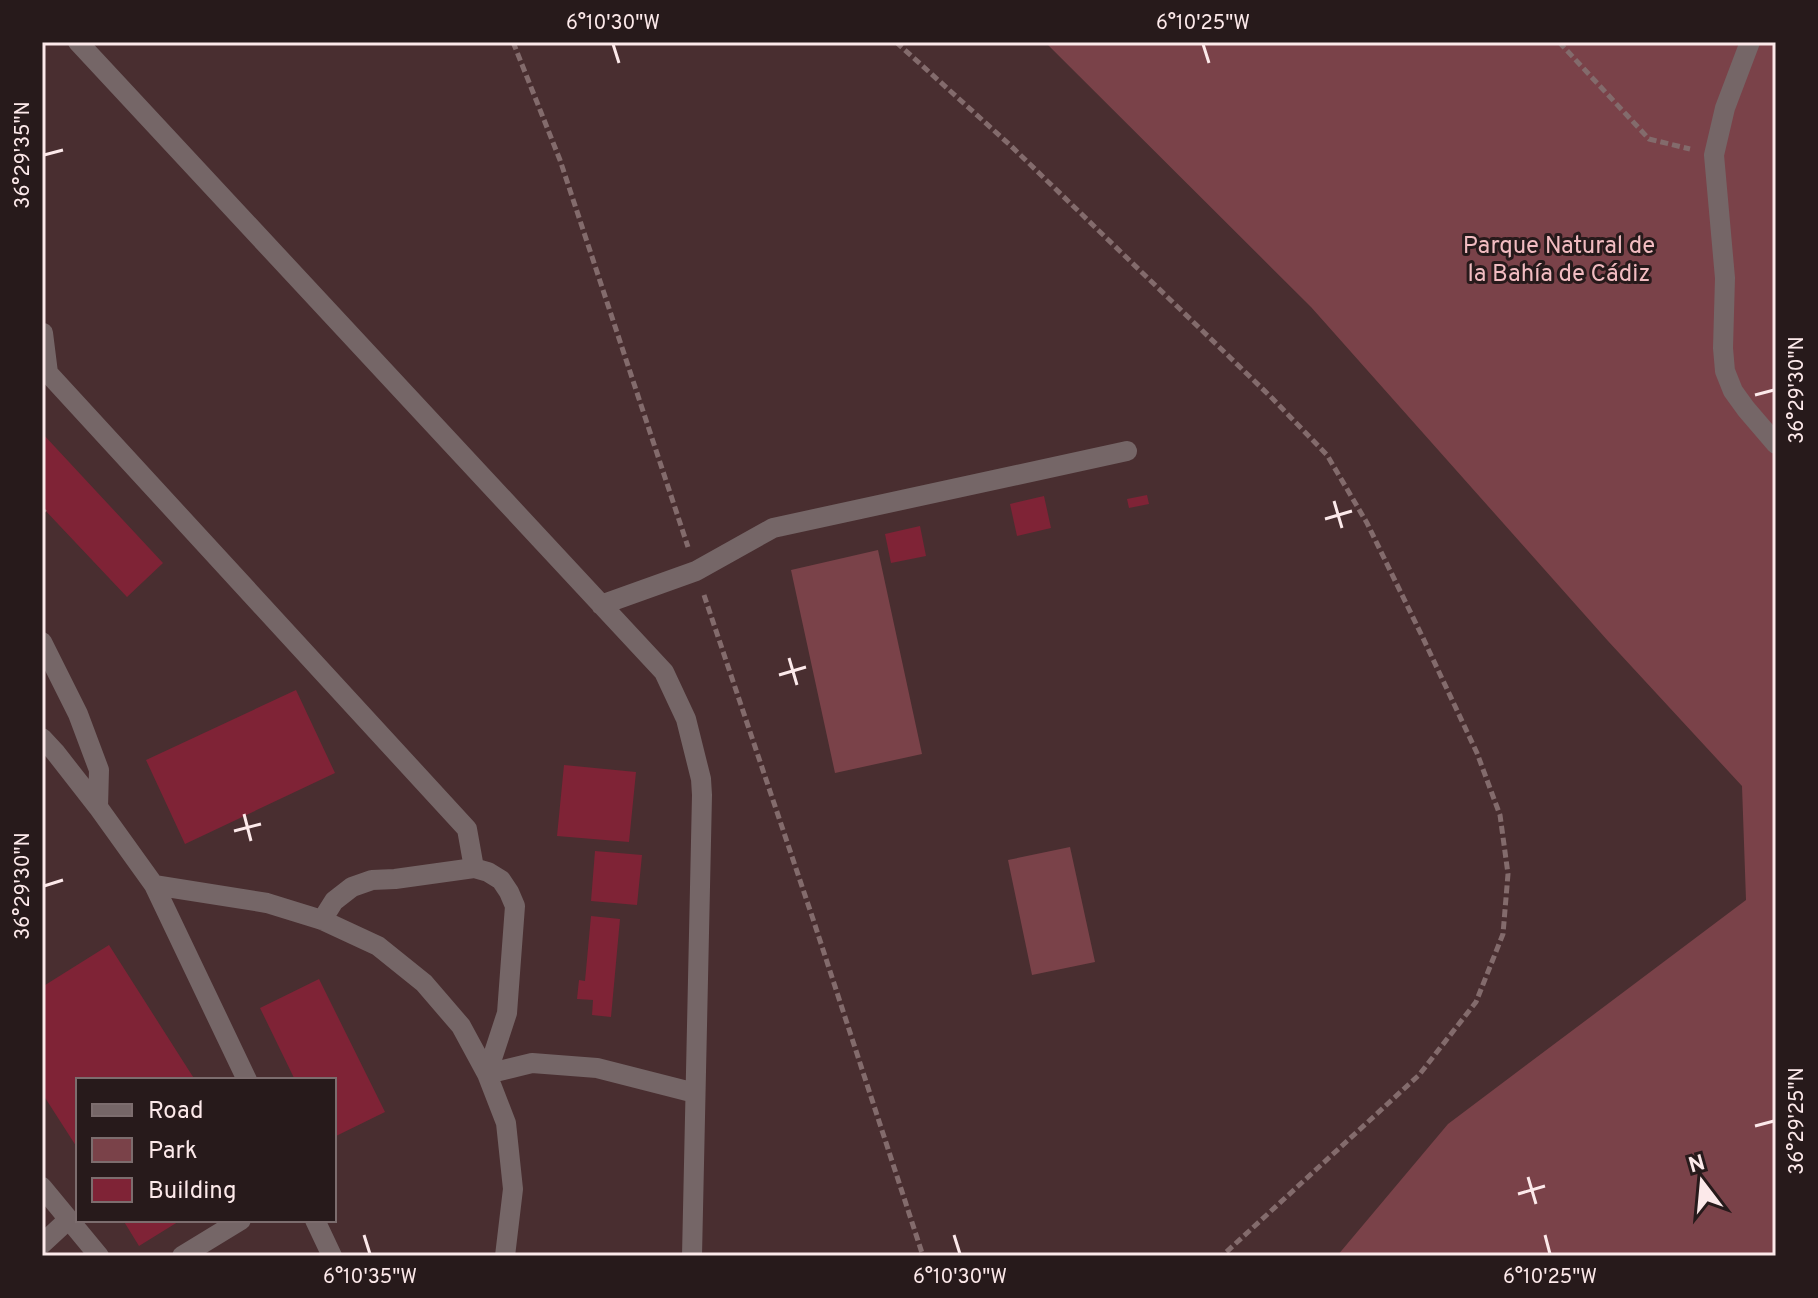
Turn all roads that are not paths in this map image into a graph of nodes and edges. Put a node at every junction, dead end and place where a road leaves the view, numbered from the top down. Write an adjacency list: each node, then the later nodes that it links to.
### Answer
1 (78, 42): 6 (street)
2 (1750, 42): 4 (street)
3 (43, 333): 10 (street)
4 (1776, 444)
5 (1127, 451): 6 (street)
6 (601, 605): 15 (street)
7 (42, 642): 9 (street)
8 (42, 738): 9 (street)
9 (98, 807): 11 (street)
10 (474, 868): 12 (street); 13 (street)
11 (154, 885): 12 (street); 14 (street)
12 (322, 920): 13 (street)
13 (487, 1074): 15 (street); 24 (street)
14 (246, 1078)
15 (695, 1093): 25 (street)
16 (42, 1187): 17 (street)
17 (69, 1219): 20 (street); 21 (street)
18 (238, 1222): 22 (street)
19 (316, 1222): 23 (street)
20 (42, 1244)
21 (99, 1256)
22 (182, 1256)
23 (332, 1256)
24 (505, 1256)
25 (692, 1256)

